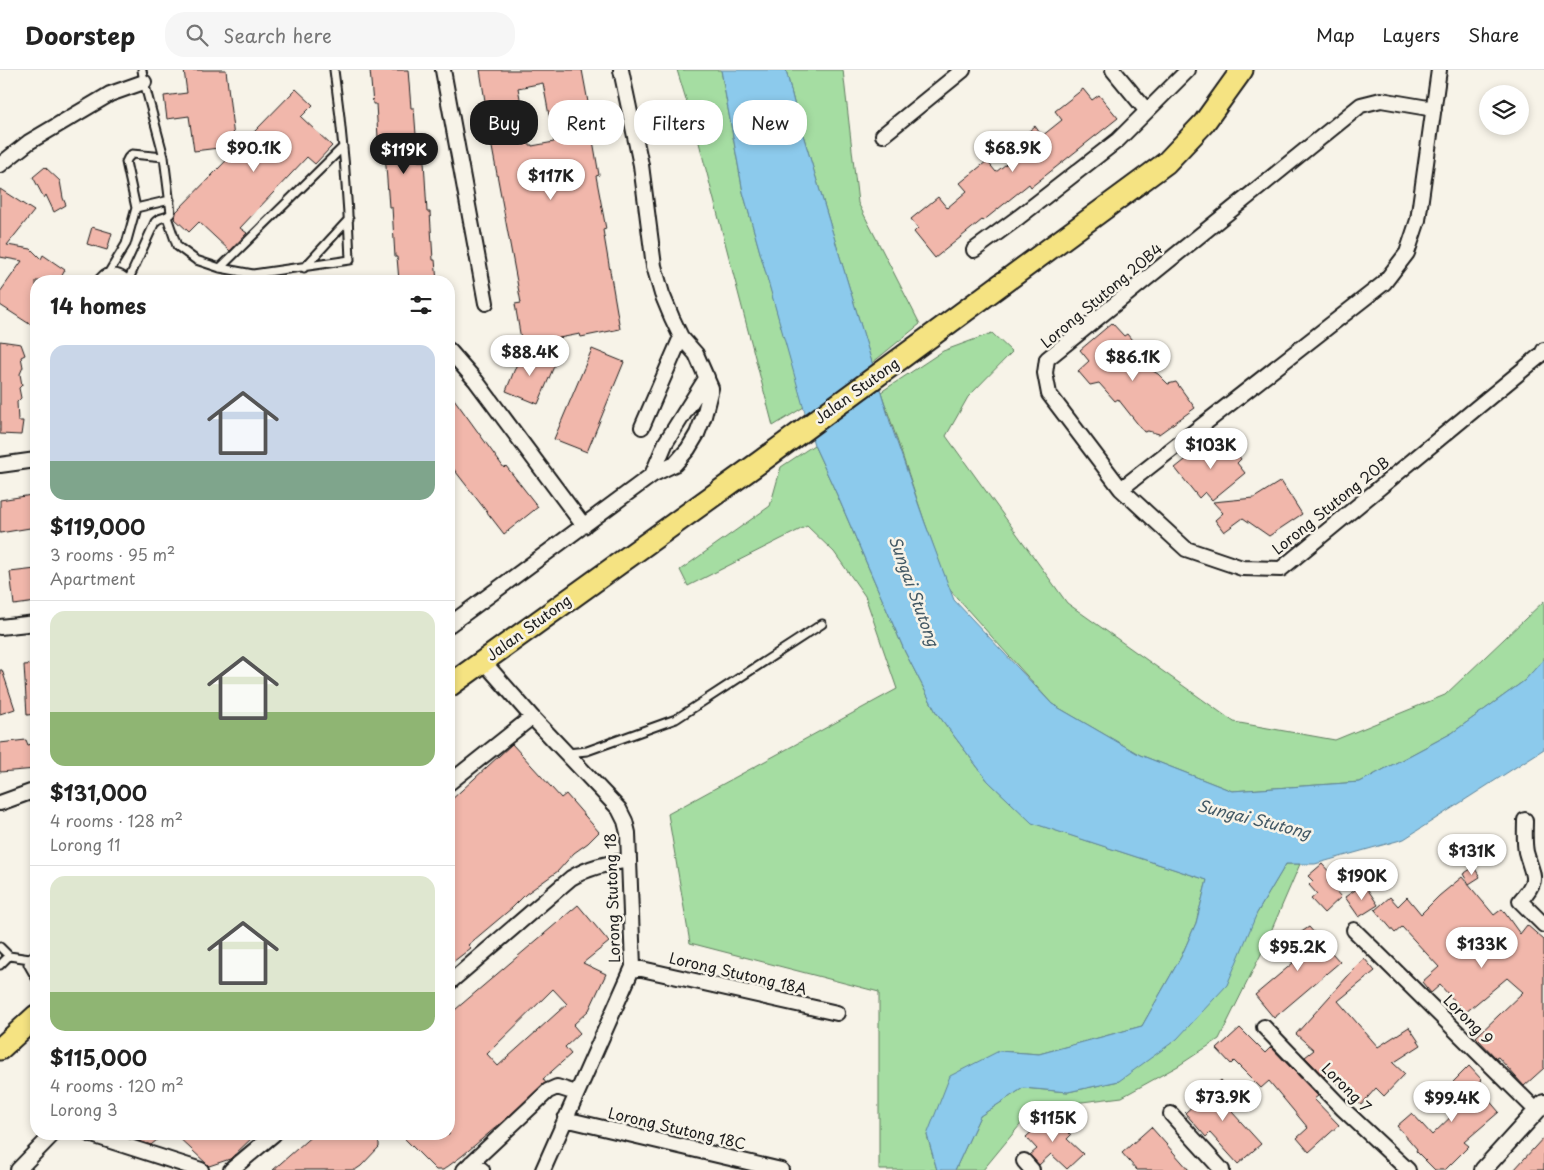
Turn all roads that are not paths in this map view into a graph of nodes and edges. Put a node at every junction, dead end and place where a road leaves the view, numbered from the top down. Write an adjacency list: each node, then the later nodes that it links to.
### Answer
1 (334, 70): 13 (lane)
2 (443, 70): 25 (street)
3 (621, 70): 26 (street)
4 (963, 70): 12 (street)
5 (1114, 70): 11 (street)
6 (1188, 70): 11 (street)
7 (1242, 70): 40 (main road, Jalan Stutong)
8 (1440, 70): 10 (street)
9 (143, 76): 14 (lane); 15 (street)
10 (1434, 109): 34 (street); 34 (street, Lorong Stutong 20B4)
11 (1146, 110): 20 (street)
12 (883, 135)
13 (343, 147): 19 (lane); 21 (lane)
14 (164, 157): 16 (lane); 17 (lane)
15 (0, 165)
16 (170, 200): 17 (lane); 18 (lane)
17 (136, 208): 23 (lane)
18 (167, 217): 21 (lane); 24 (lane)
19 (349, 219): 22 (lane); 22 (lane)
20 (974, 250)
21 (220, 268): 22 (lane)
22 (304, 268)
23 (107, 275)
24 (131, 275)
25 (486, 303)
26 (681, 337): 29 (street); 30 (street)
27 (1544, 350): 34 (street, Lorong Stutong 20B)
28 (455, 357): 35 (street)
29 (707, 377): 33 (street); 33 (street)
30 (642, 427)
31 (30, 461): 32 (street)
32 (0, 465)
33 (652, 475): 35 (street)
34 (1121, 489)
35 (584, 526): 36 (street)
36 (455, 621)
37 (30, 624): 39 (street)
38 (822, 624): 43 (lane)
39 (0, 627)
40 (483, 661): 41 (main road, Jalan Stutong); 42 (street, Lorong Stutong 18)
41 (455, 682)
42 (532, 717): 43 (street, Lorong Stutong 18); 44 (street)
43 (567, 753): 48 (street, Lorong Stutong 18)
44 (455, 778)
45 (30, 792): 46 (street)
46 (0, 803)
47 (1525, 820): 49 (street)
48 (629, 860): 55 (street, Lorong Stutong 18); 57 (street)
49 (1544, 925)
50 (1354, 930): 63 (street, Lorong 9)
51 (0, 947): 52 (lane)
52 (9, 956): 53 (lane); 54 (lane)
53 (30, 959): 56 (lane)
54 (0, 965)
55 (633, 967): 58 (street, Lorong Stutong 18A); 62 (street, Lorong Stutong 18)
56 (30, 968)
57 (455, 978)
58 (837, 1013)
59 (30, 1021): 61 (main road)
60 (1264, 1027): 76 (street, Lorong 7)
61 (2, 1043)
62 (576, 1093): 65 (street, Lorong Stutong 18); 69 (street)
63 (1541, 1107): 77 (street)
64 (1171, 1114): 75 (street)
65 (566, 1119): 73 (street, Lorong Stutong 18); 74 (street, Lorong Stutong 18C)
66 (47, 1140): 70 (street)
67 (108, 1140): 71 (street)
68 (267, 1140): 72 (street)
69 (472, 1168)
70 (18, 1170)
71 (202, 1170)
72 (231, 1170)
73 (543, 1170)
74 (780, 1170)
75 (1222, 1170)
76 (1408, 1170)
77 (1483, 1170)

